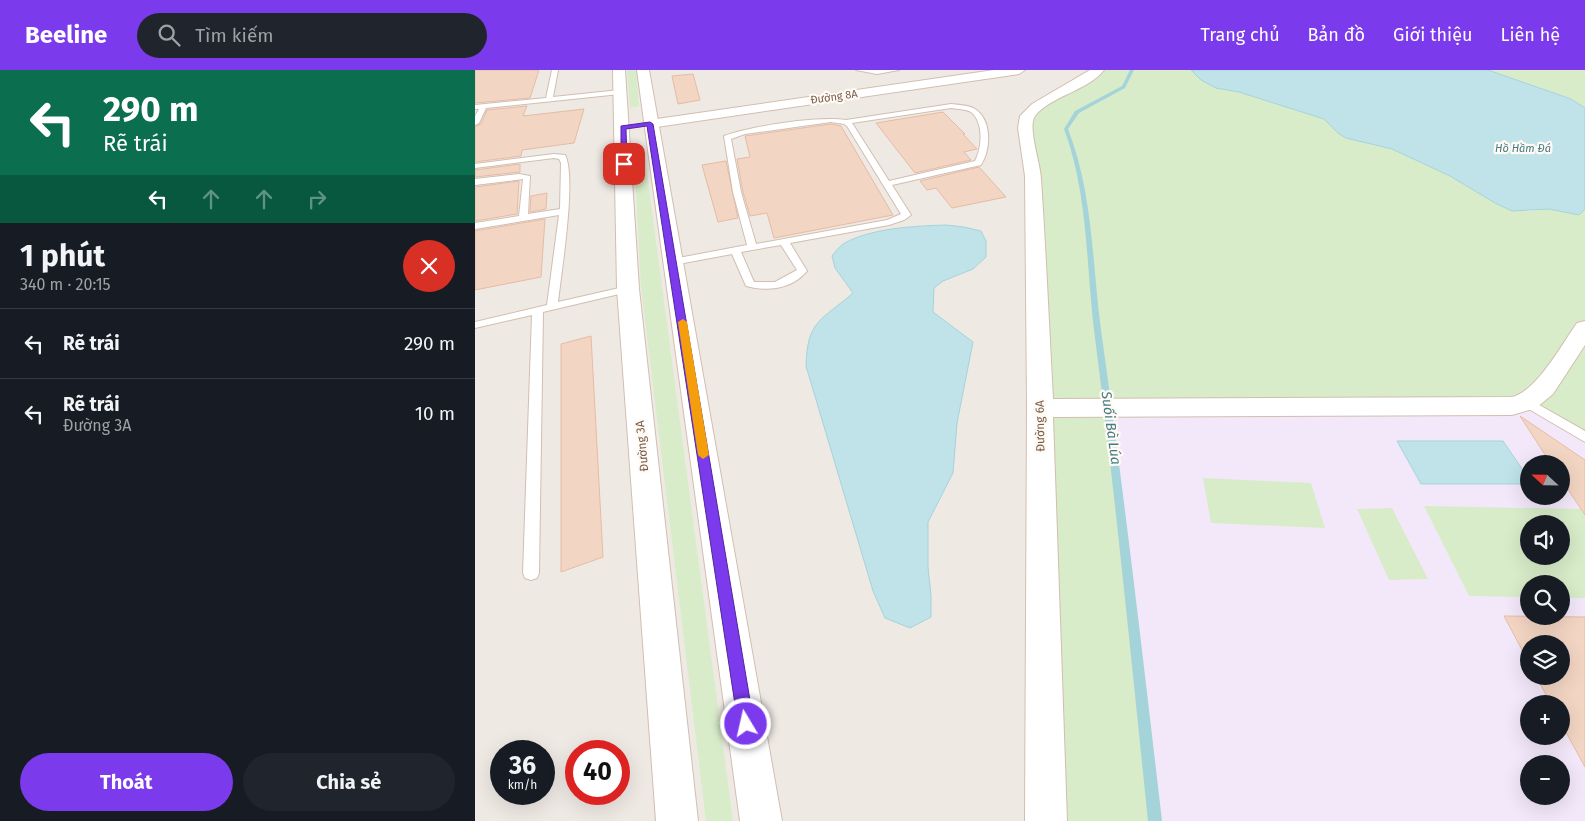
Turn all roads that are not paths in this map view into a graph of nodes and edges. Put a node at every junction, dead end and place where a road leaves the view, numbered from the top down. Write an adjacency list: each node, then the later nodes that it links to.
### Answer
1 (555, 70): 8 (lane)
2 (643, 70): 12 (street)
3 (859, 70): 4 (lane)
4 (895, 70)
5 (1019, 70): 12 (street, Đường 8A)
6 (1097, 70): 29 (street, Đường 6A)
7 (619, 81): 8 (lane); 13 (street, Đường 3A)
8 (549, 100): 9 (lane)
9 (479, 107): 11 (lane)
10 (846, 122): 16 (lane); 16 (lane); 21 (lane)
11 (475, 123)
12 (650, 124): 13 (street, Đường 8A); 23 (street)
13 (623, 128): 24 (street, Đường 3A)
14 (475, 166): 17 (lane)
15 (475, 182): 18 (lane)
16 (887, 184): 20 (lane)
17 (564, 211): 18 (lane); 25 (lane)
18 (523, 218): 19 (lane)
19 (475, 226)
20 (784, 241): 21 (lane); 22 (lane)
21 (752, 247): 22 (lane)
22 (735, 250): 23 (lane)
23 (673, 262): 33 (street)
24 (628, 289): 25 (lane); 32 (street, Đường 3A)
25 (545, 308): 26 (lane); 31 (lane)
26 (475, 325)
27 (1585, 328): 28 (street)
28 (1527, 402): 29 (street); 30 (lane)
29 (1040, 408): 34 (street, Đường 6A)
30 (1585, 437)
31 (531, 573)
32 (677, 821)
33 (761, 821)
34 (1046, 821)

